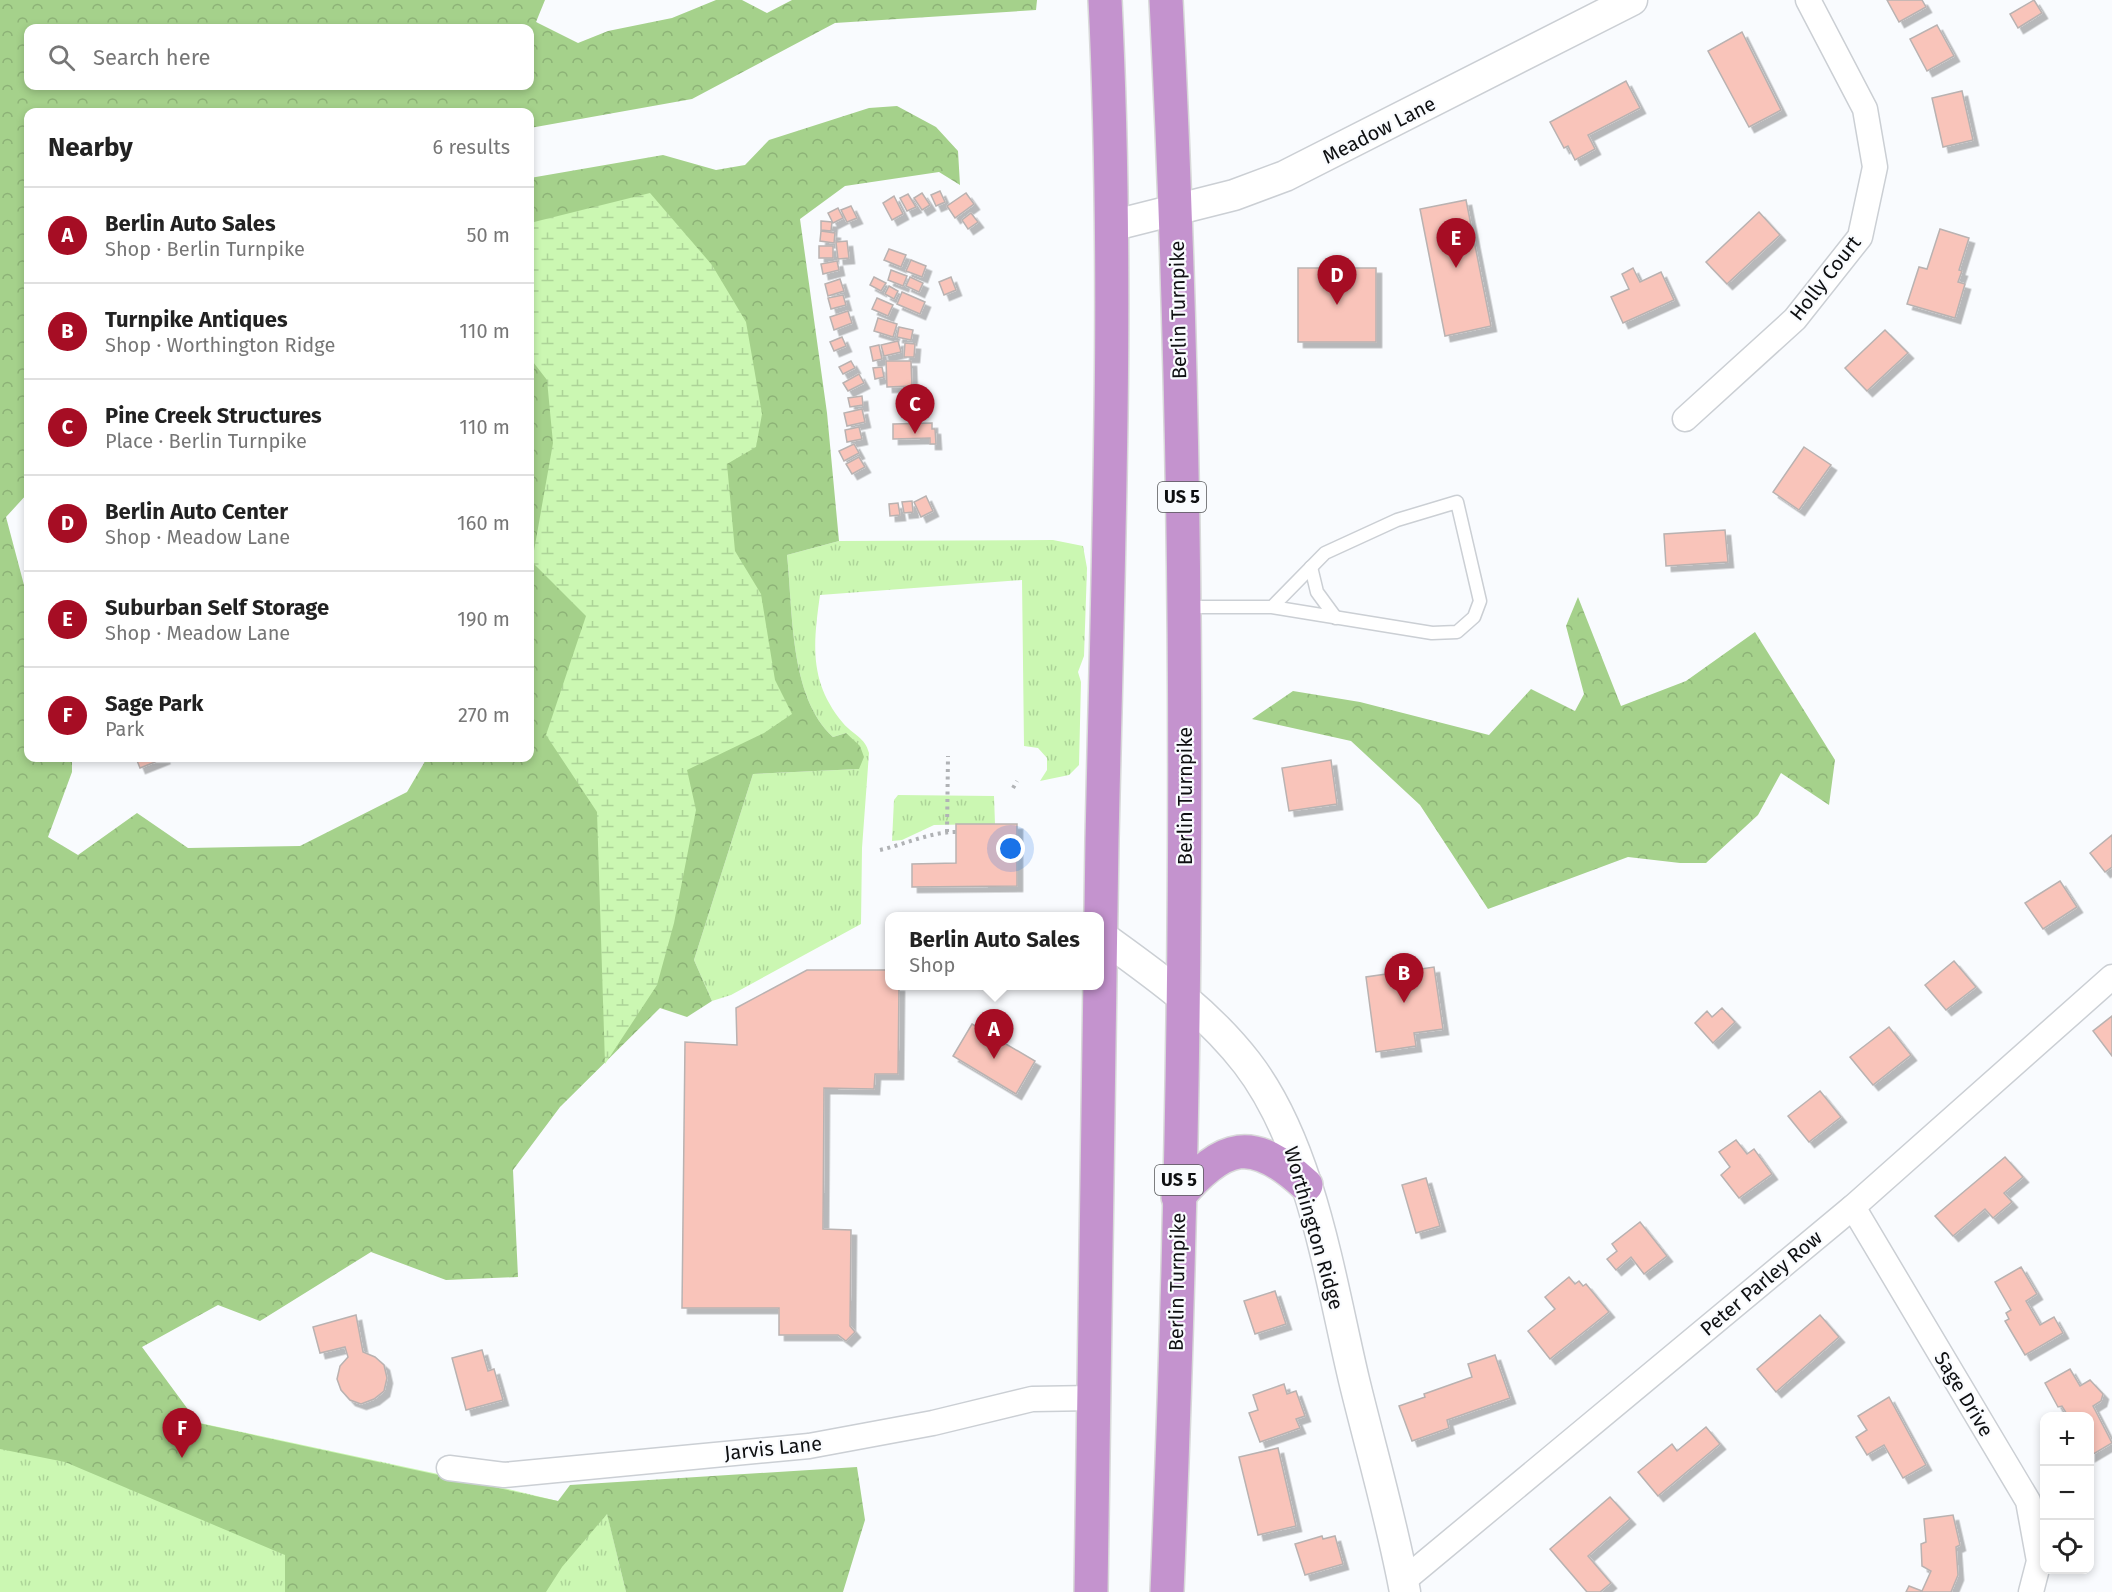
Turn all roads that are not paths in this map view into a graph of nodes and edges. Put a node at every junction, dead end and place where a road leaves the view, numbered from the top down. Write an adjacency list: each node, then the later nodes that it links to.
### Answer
1 (1106, 0): 6 (highway)
2 (1167, 0): 5 (highway, Berlin Turnpike / US 5)
3 (1632, 0): 5 (street, Meadow Lane)
4 (1808, 0): 7 (street, Holly Court)
5 (1175, 211): 6 (street, Meadow Lane); 10 (highway, Berlin Turnpike / US 5)
6 (1112, 226): 12 (highway)
7 (1685, 419)
8 (1311, 567): 9 (lane); 11 (lane); 11 (lane)
9 (1272, 607): 10 (lane); 11 (lane)
10 (1184, 608): 16 (highway, Berlin Turnpike / US 5)
11 (1336, 618)
12 (1101, 912)
13 (1104, 938): 16 (street, Worthington Ridge)
14 (2112, 977): 19 (street, Peter Parley Row)
15 (1099, 990): 20 (highway)
16 (1182, 994): 17 (street, Worthington Ridge); 18 (highway, Berlin Turnpike / US 5)
17 (1306, 1185): 18 (highway); 22 (street, Worthington Ridge)
18 (1178, 1197): 24 (highway, Berlin Turnpike / US 5)
19 (1853, 1207): 22 (street, Peter Parley Row); 25 (street, Sage Drive)
20 (1094, 1398): 21 (street, Jarvis Lane); 23 (highway)
21 (449, 1468)
22 (1404, 1586)
23 (1091, 1592)
24 (1167, 1592)
25 (2031, 1592)

